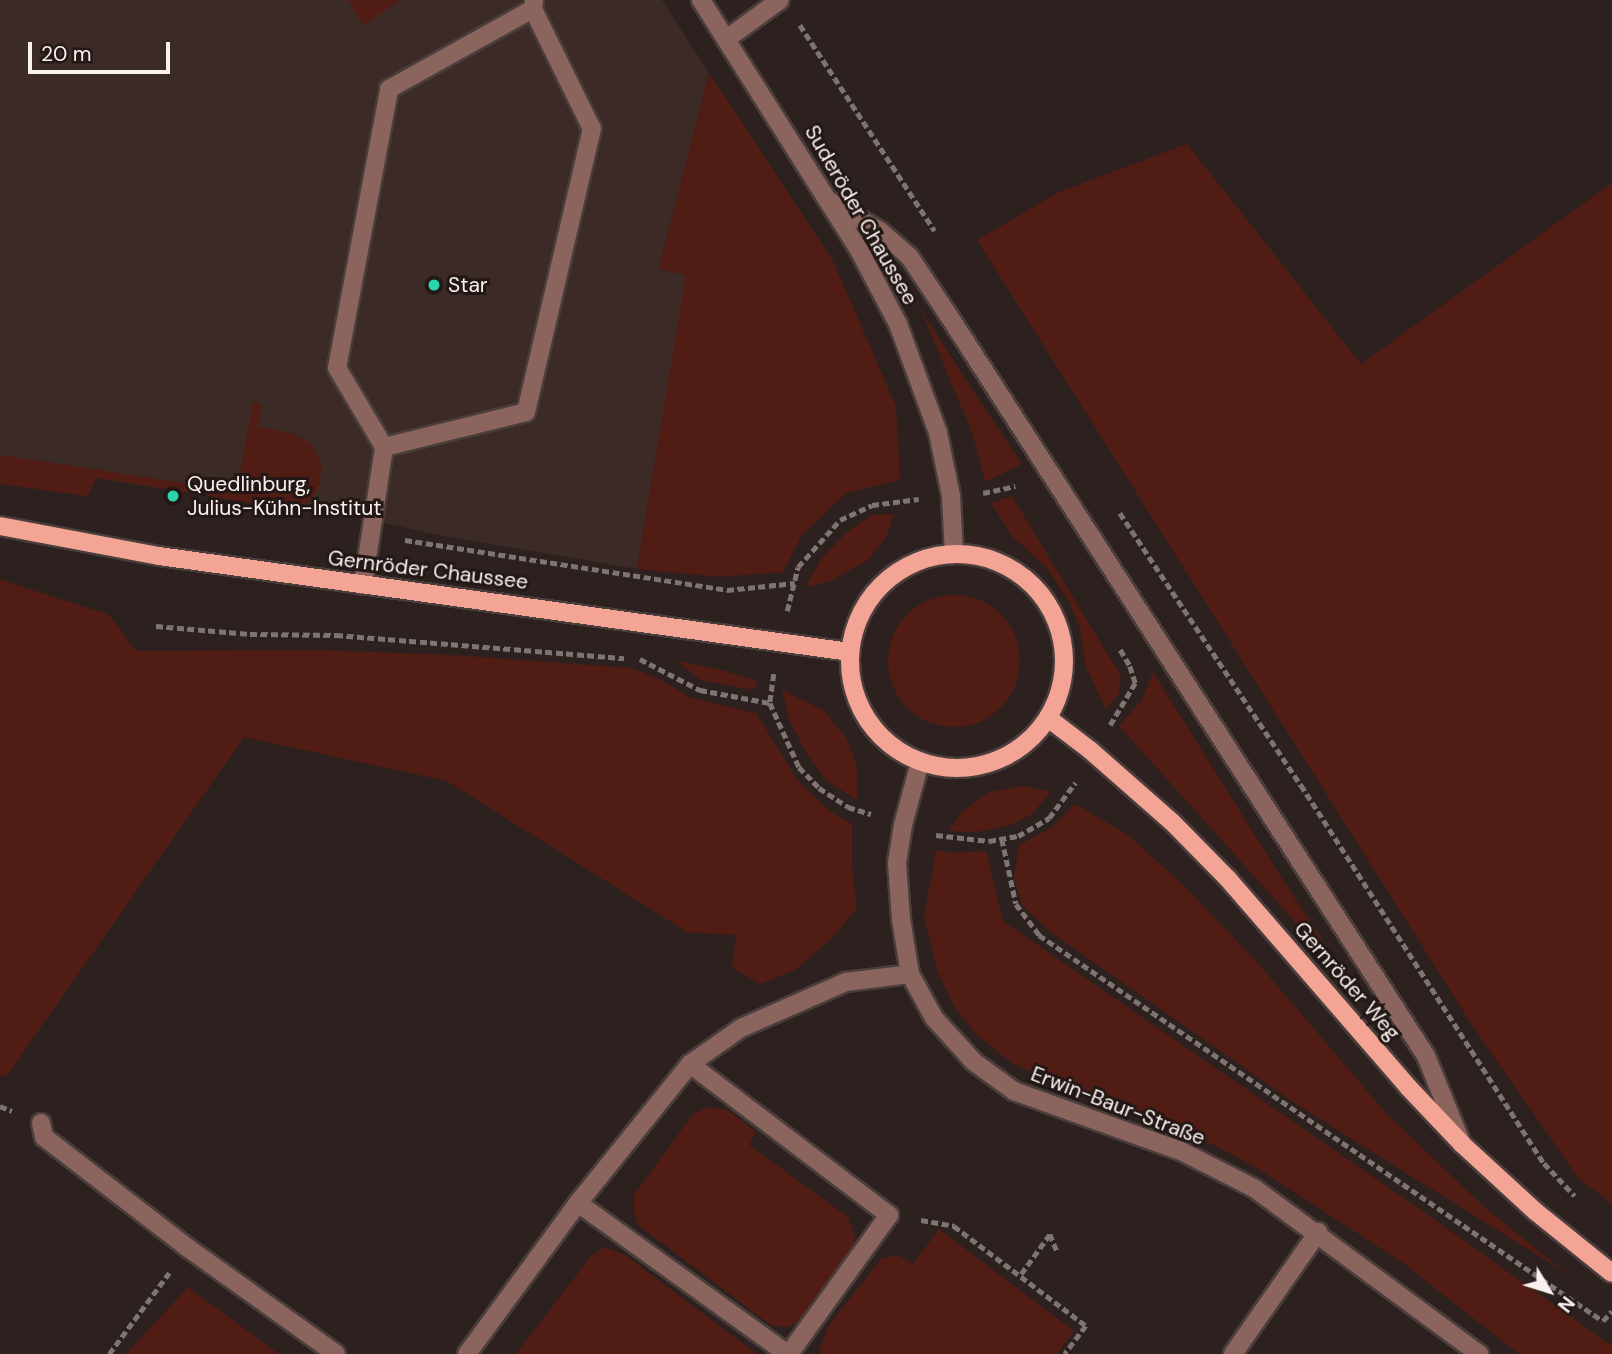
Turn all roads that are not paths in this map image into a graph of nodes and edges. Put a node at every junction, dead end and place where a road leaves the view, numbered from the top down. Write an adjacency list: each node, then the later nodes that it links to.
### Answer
1 (701, 0): 4 (street, Suderöder Chaussee)
2 (780, 0): 4 (street)
3 (533, 4): 6 (street); 6 (street)
4 (728, 38): 5 (street, Suderöder Chaussee)
5 (830, 201): 8 (street, Suderöder Chaussee); 16 (street)
6 (384, 447): 9 (street)
7 (0, 526): 9 (main road, Gernröder Chaussee)
8 (954, 553): 10 (main road); 11 (main road)
9 (363, 585): 10 (main road, Gernröder Chaussee)
10 (850, 652): 12 (main road)
11 (1048, 718): 12 (main road); 16 (main road, Gernröder Weg)
12 (920, 762): 13 (street, Erwin-Baur-Straße)
13 (911, 974): 14 (street); 18 (street, Erwin-Baur-Straße)
14 (690, 1063): 17 (street); 22 (street)
15 (41, 1123): 20 (street)
16 (1462, 1144): 19 (main road, Gernröder Weg)
17 (578, 1203): 21 (street); 22 (street)
18 (1318, 1232): 23 (street); 24 (street, Erwin-Baur-Straße)
19 (1612, 1273)
20 (336, 1354)
21 (467, 1354)
22 (788, 1354)
23 (1233, 1354)
24 (1479, 1354)

